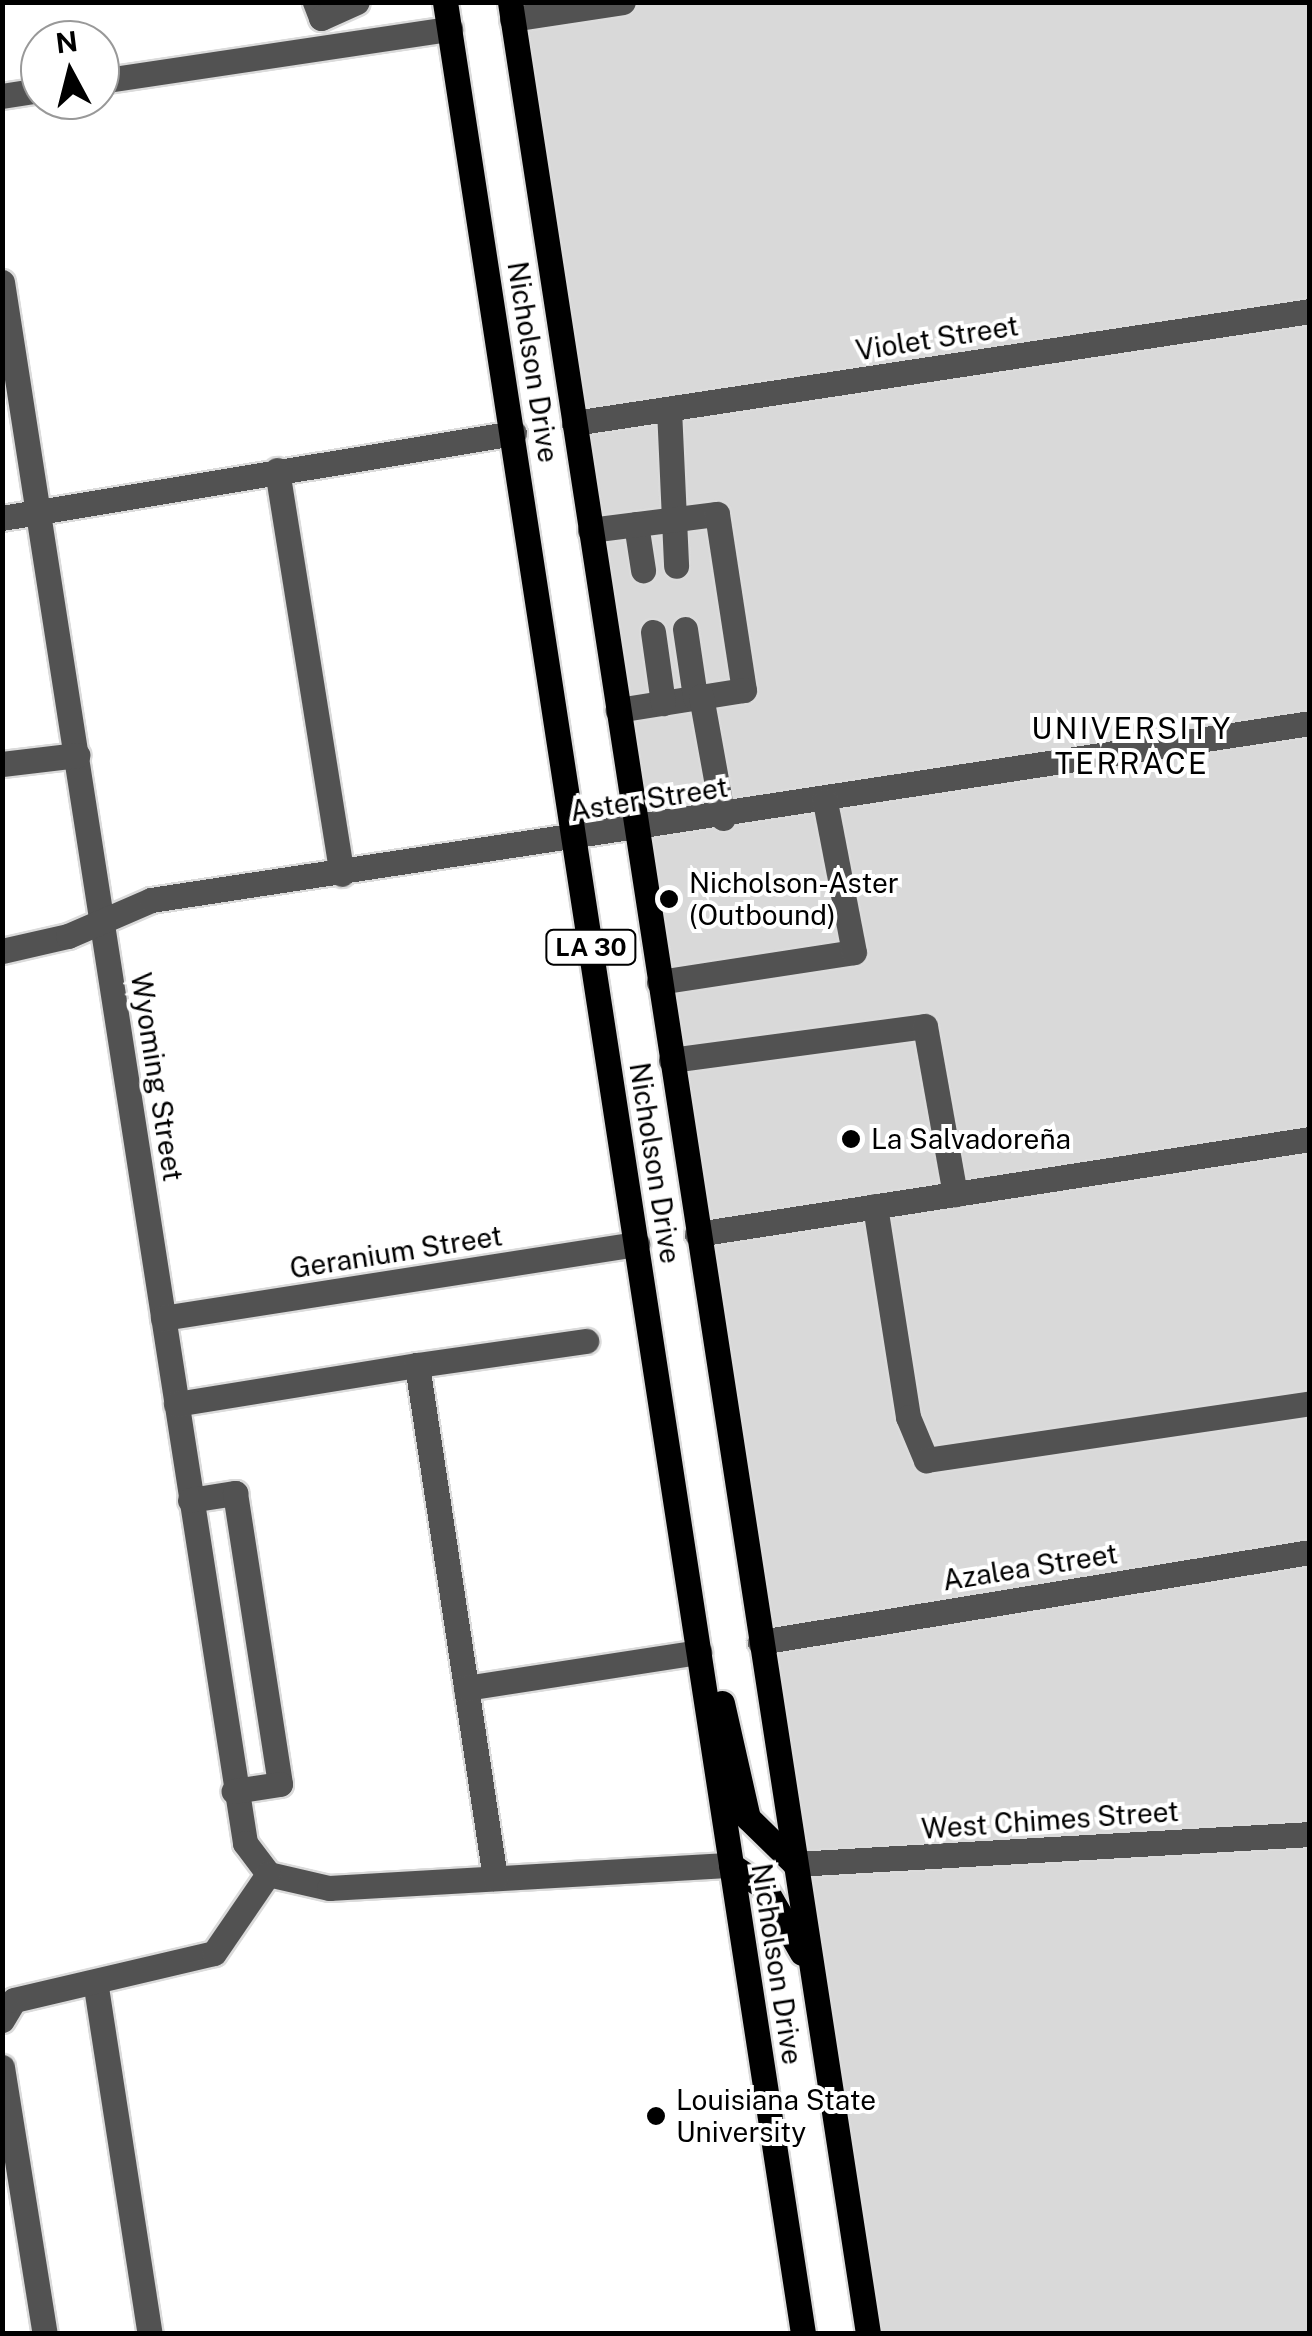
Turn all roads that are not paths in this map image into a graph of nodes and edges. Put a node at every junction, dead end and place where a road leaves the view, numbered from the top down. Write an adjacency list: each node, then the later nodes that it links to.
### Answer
1 (356, 2): 4 (street)
2 (445, 2): 6 (main road, Nicholson Drive / LA 30)
3 (623, 2): 5 (street)
4 (321, 8): 7 (street)
5 (511, 11): 12 (main road, Nicholson Drive / LA 30)
6 (450, 29): 7 (street); 13 (main road, Nicholson Drive / LA 30)
7 (322, 49): 8 (street)
8 (120, 79)
9 (2, 282): 15 (street, Wyoming Street)
10 (1310, 311): 11 (street, Violet Street)
11 (669, 409): 12 (street, Violet Street); 17 (street)
12 (574, 424): 19 (main road, Nicholson Drive / LA 30)
13 (514, 433): 14 (street); 33 (main road, Nicholson Drive / LA 30)
14 (277, 470): 15 (street); 34 (street)
15 (37, 508): 16 (street); 28 (street, Wyoming Street)
16 (2, 518)
17 (668, 520): 18 (street); 20 (street); 24 (street)
18 (636, 524): 19 (street); 21 (street)
19 (590, 530): 26 (main road, Nicholson Drive / LA 30)
20 (676, 566)
21 (643, 570)
22 (685, 629): 24 (street)
23 (653, 632): 25 (street)
24 (698, 697): 25 (street); 31 (street)
25 (663, 703): 26 (street)
26 (618, 710): 32 (main road, Nicholson Drive / LA 30)
27 (1310, 723): 30 (street, Aster Street)
28 (77, 755): 29 (street); 35 (street, Wyoming Street)
29 (2, 764)
30 (825, 801): 31 (street, Aster Street); 37 (street)
31 (723, 818): 32 (street, Aster Street)
32 (636, 831): 33 (street, Aster Street); 37 (main road, Nicholson Drive / LA 30)
33 (575, 840): 34 (street, Aster Street); 43 (main road, Nicholson Drive / LA 30)
34 (342, 874): 35 (street, Aster Street)
35 (103, 922): 36 (street, Aster Street); 44 (street, Wyoming Street)
36 (2, 950)
37 (659, 982): 38 (main road, Nicholson Drive / LA 30)
38 (671, 1060): 40 (street); 42 (main road, Nicholson Drive / LA 30)
39 (1310, 1139): 40 (street)
40 (956, 1194): 41 (street)
41 (875, 1206): 42 (street); 48 (street)
42 (697, 1234): 52 (main road, Nicholson Drive / LA 30)
43 (637, 1244): 44 (street, Geranium Street); 51 (main road, Nicholson Drive / LA 30)
44 (163, 1318): 47 (street, Wyoming Street)
45 (586, 1341): 46 (street)
46 (417, 1365): 47 (street); 54 (street)
47 (176, 1404): 49 (street, Wyoming Street)
48 (1310, 1404)
49 (190, 1500): 55 (street, Wyoming Street); 55 (street)
50 (1310, 1552): 52 (street, Azalea Street)
51 (688, 1582): 53 (main road, Nicholson Drive / LA 30); 57 (main road)
52 (760, 1642): 57 (main road, Nicholson Drive / LA 30)
53 (699, 1652): 54 (street); 58 (main road, Nicholson Drive / LA 30)
54 (466, 1688): 60 (street)
55 (234, 1791): 59 (street, Wyoming Street)
56 (1310, 1834): 57 (street, West Chimes Street)
57 (795, 1864): 61 (main road, Nicholson Drive / LA 30)
58 (732, 1866): 60 (street); 61 (main road); 67 (main road, Nicholson Drive / LA 30)
59 (268, 1874): 60 (street); 62 (street)
60 (496, 1878)
61 (812, 1972): 68 (main road, Nicholson Drive / LA 30)
62 (96, 1986): 63 (street); 66 (street)
63 (2, 2020)
64 (2, 2067): 65 (street)
65 (44, 2334)
66 (150, 2334)
67 (804, 2334)
68 (868, 2334)

